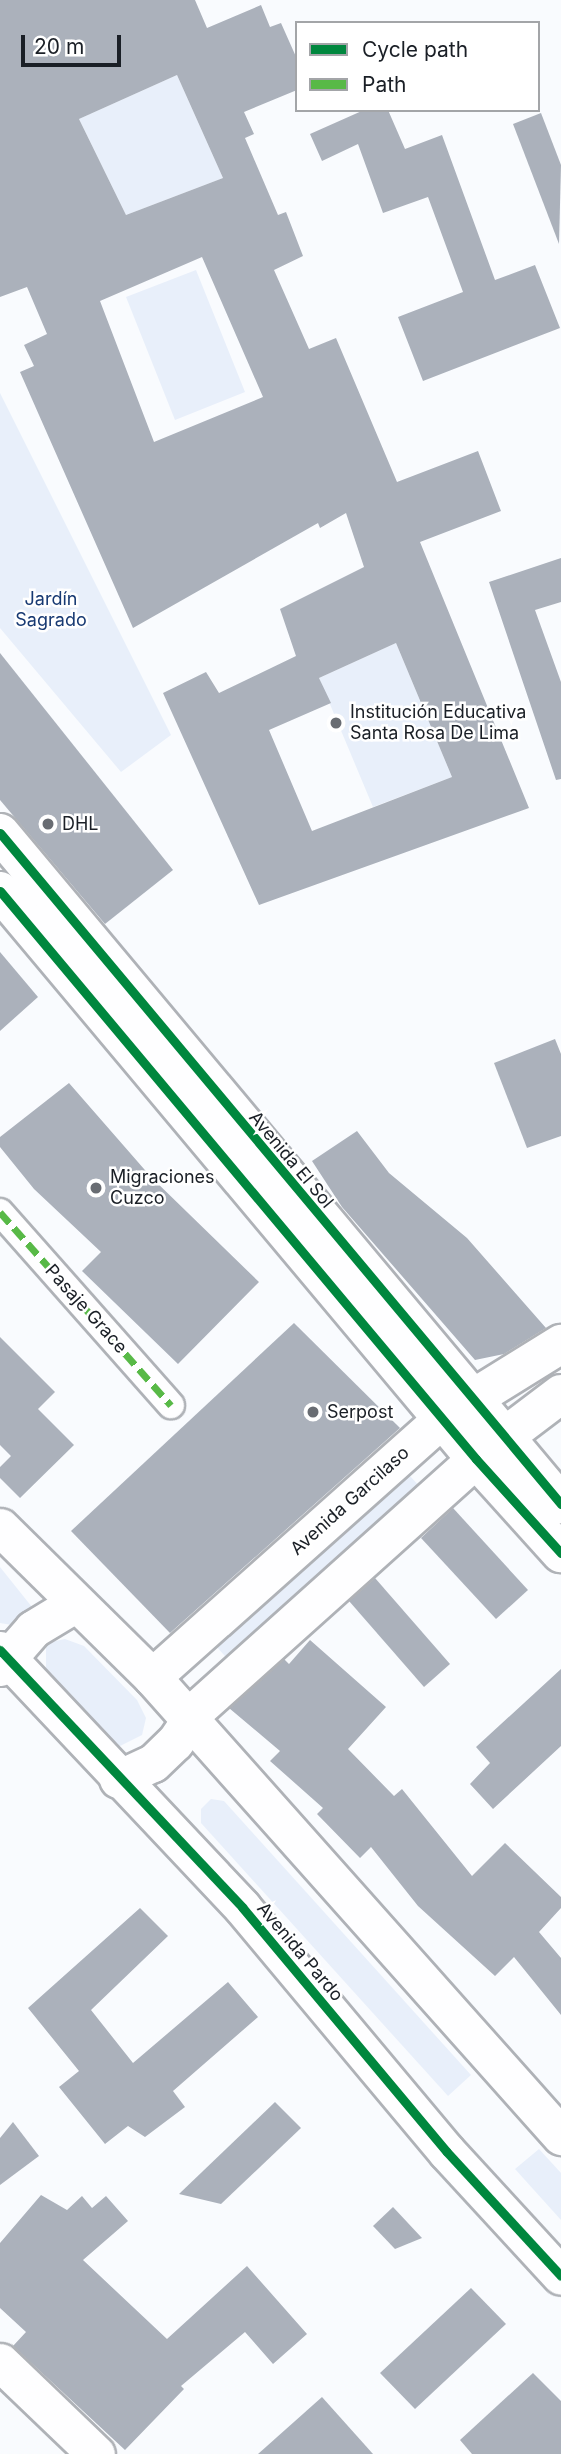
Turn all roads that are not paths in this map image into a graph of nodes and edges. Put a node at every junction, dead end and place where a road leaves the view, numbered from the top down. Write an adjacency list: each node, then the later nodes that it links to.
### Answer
1 (0, 833): 7 (street, Avenida El Sol)
2 (0, 891): 7 (street, Avenida El Sol)
3 (0, 1212): 6 (street, Pasaje Grace)
4 (561, 1344): 7 (street, Avenida Garcilaso)
5 (561, 1394): 8 (street)
6 (171, 1405)
7 (457, 1409): 8 (street, Avenida El Sol); 14 (street, Avenida Garcilaso)
8 (489, 1447): 9 (street, Avenida El Sol); 11 (street, Avenida El Sol); 15 (street)
9 (561, 1504)
10 (0, 1527): 12 (street)
11 (561, 1553)
12 (76, 1603): 13 (street); 14 (street)
13 (2, 1658): 16 (street, Avenida Pardo)
14 (152, 1677): 15 (street)
15 (191, 1720): 16 (street); 17 (street)
16 (118, 1779): 18 (street, Avenida Pardo)
17 (561, 2136)
18 (561, 2276)
19 (0, 2362): 20 (street)
20 (96, 2454)

